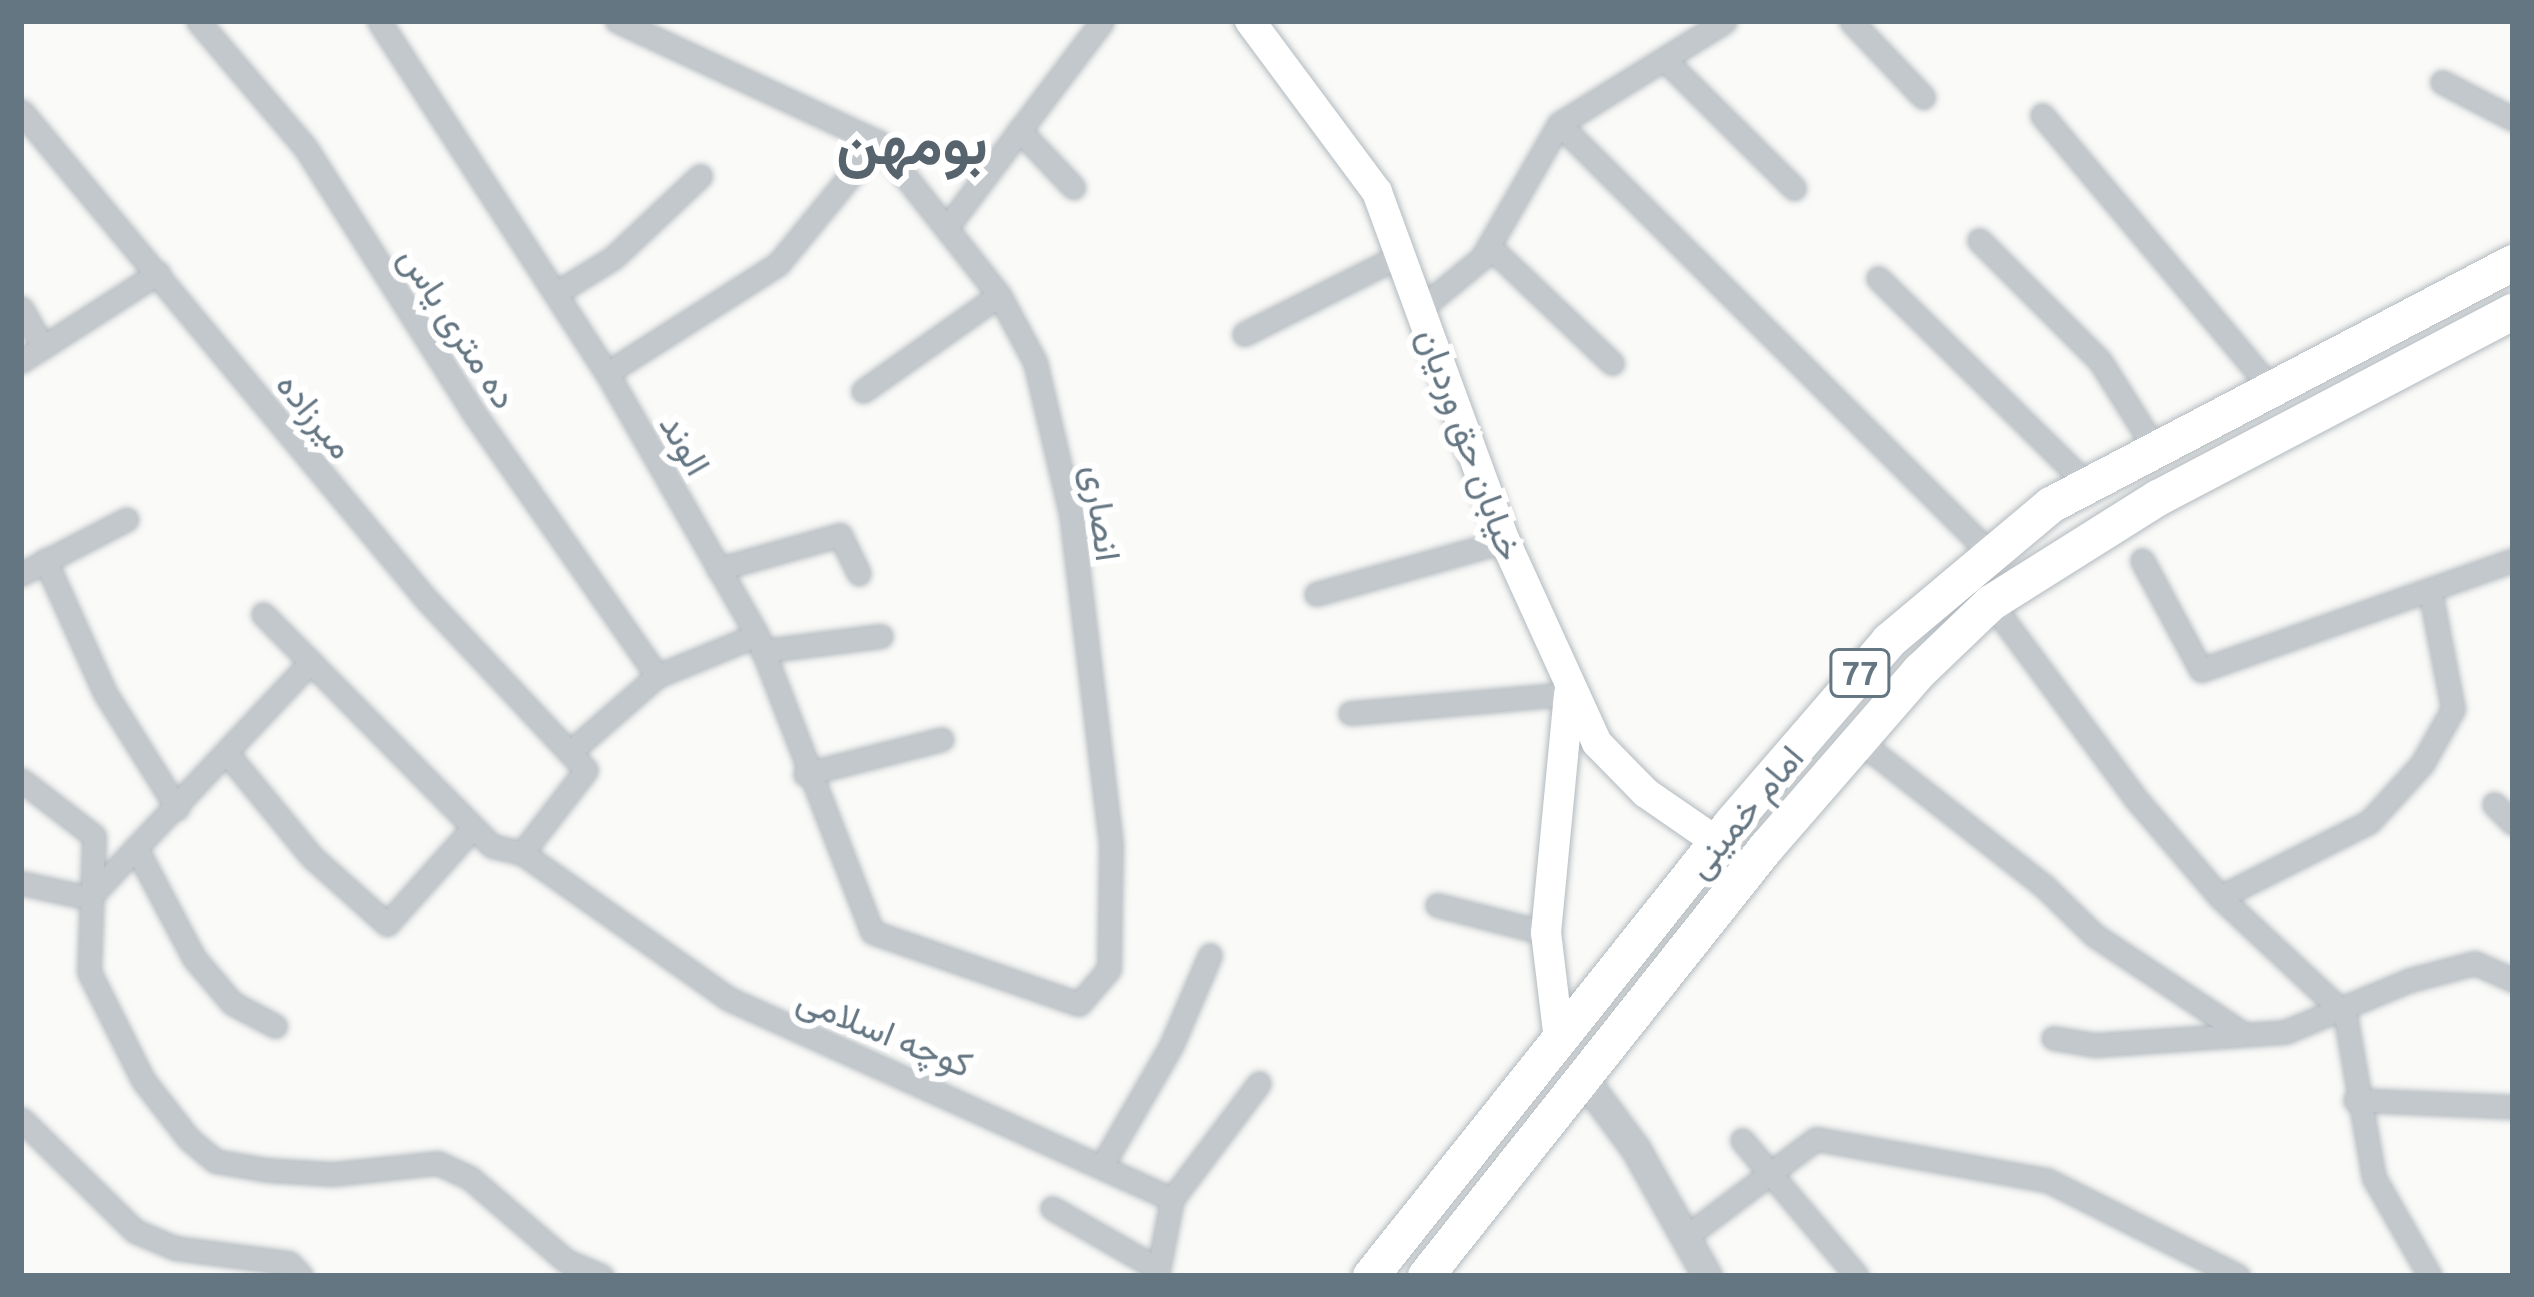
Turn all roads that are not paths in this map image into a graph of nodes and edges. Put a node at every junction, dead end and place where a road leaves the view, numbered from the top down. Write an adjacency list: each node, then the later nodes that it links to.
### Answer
1 (198, 21): 57 (street, ده متری یاس)
2 (379, 21): 27 (street, الوند)
3 (617, 21): 16 (street, انصاری)
4 (1102, 21): 15 (street)
5 (1250, 21): 23 (main road, خیابان حق وردیان)
6 (1725, 21): 8 (street)
7 (1851, 21): 10 (street)
8 (1665, 60): 14 (street); 19 (street)
9 (2442, 82): 13 (street)
10 (1923, 97)
11 (21, 111): 25 (street, میرزاده)
12 (2042, 115): 37 (street)
13 (2513, 119)
14 (1559, 124): 22 (street); 43 (street)
15 (1019, 130): 18 (street); 20 (street)
16 (878, 142): 20 (street, انصاری); 36 (street)
17 (700, 176): 27 (street)
18 (1073, 187)
19 (1794, 188)
20 (947, 226): 28 (street, انصاری)
21 (1979, 239): 39 (street)
22 (1489, 246): 30 (street); 35 (street)
23 (1403, 254): 30 (main road, خیابان حق وردیان); 32 (street)
24 (2513, 263): 37 (highway, امام خمینی / 77)
25 (158, 273): 33 (street); 62 (street, میرزاده)
26 (1878, 278): 40 (street)
27 (556, 293): 36 (street, الوند)
28 (999, 295): 38 (street); 77 (street, انصاری)
29 (21, 308): 33 (street)
30 (1421, 308): 42 (main road, خیابان حق وردیان)
31 (2513, 312): 52 (highway, امام خمینی / 77)
32 (1244, 334)
33 (43, 347): 34 (street)
34 (21, 362)
35 (1612, 363)
36 (608, 373): 47 (street, الوند)
37 (2273, 390): 39 (highway, امام خمینی / 77)
38 (863, 391)
39 (2156, 450): 40 (highway, امام خمینی / 77)
40 (2088, 485): 43 (highway, امام خمینی / 77)
41 (127, 519): 44 (street)
42 (1504, 541): 51 (street); 58 (main road, خیابان حق وردیان)
43 (1989, 552): 70 (highway, امام خمینی / 77)
44 (45, 560): 48 (street); 67 (street)
45 (2142, 560): 50 (street)
46 (2513, 560): 50 (street)
47 (718, 569): 49 (street); 55 (street, الوند)
48 (21, 574)
49 (859, 574)
50 (2430, 590): 74 (street)
51 (1316, 594)
52 (1991, 603): 61 (highway, امام خمینی / 77); 74 (street)
53 (263, 614): 56 (street)
54 (880, 636): 55 (street)
55 (759, 643): 57 (street); 64 (street, الوند)
56 (311, 662): 63 (street); 69 (street)
57 (657, 676): 62 (street)
58 (1570, 694): 59 (street); 70 (main road, خیابان حق وردیان); 78 (main road)
59 (1350, 713)
60 (942, 739): 64 (street)
61 (1859, 741): 83 (street); 86 (highway, امام خمینی / 77)
62 (570, 752): 72 (street)
63 (229, 756): 67 (street); 69 (street)
64 (805, 775): 77 (street, الوند)
65 (21, 780): 75 (street)
66 (2494, 805): 68 (street)
67 (177, 808): 71 (street)
68 (2513, 823)
69 (472, 829): 72 (street, کوچه اسلامی)
70 (1717, 842): 85 (highway, امام خمینی / 77)
71 (136, 850): 75 (street); 82 (street)
72 (522, 853): 92 (street, کوچه اسلامی)
73 (21, 884): 75 (street)
74 (2220, 897): 81 (street)
75 (89, 898): 100 (street)
76 (1437, 905): 78 (street)
77 (872, 932)
78 (1546, 933): 85 (main road)
79 (1210, 955): 92 (street)
80 (2513, 980): 81 (street)
81 (2344, 1014): 83 (street); 88 (street)
82 (275, 1026)
83 (2242, 1033): 84 (street)
84 (2053, 1038)
85 (1559, 1040): 101 (highway, امام خمینی / 77)
86 (1583, 1078): 96 (street); 102 (highway, امام خمینی / 77)
87 (1258, 1083): 94 (street)
88 (2355, 1100): 89 (street); 97 (street)
89 (2513, 1107)
90 (21, 1119): 99 (street)
91 (1742, 1140): 93 (street)
92 (1104, 1162): 94 (street, کوچه اسلامی)
93 (1767, 1176): 96 (street); 104 (street); 105 (street)
94 (1172, 1199): 98 (street)
95 (1052, 1208): 98 (street)
96 (1684, 1238): 103 (street)
97 (2420, 1271)
98 (1157, 1272)
99 (301, 1276)
100 (602, 1276)
101 (1371, 1276)
102 (1426, 1276)
103 (1707, 1276)
104 (1857, 1276)
105 (2238, 1276)

